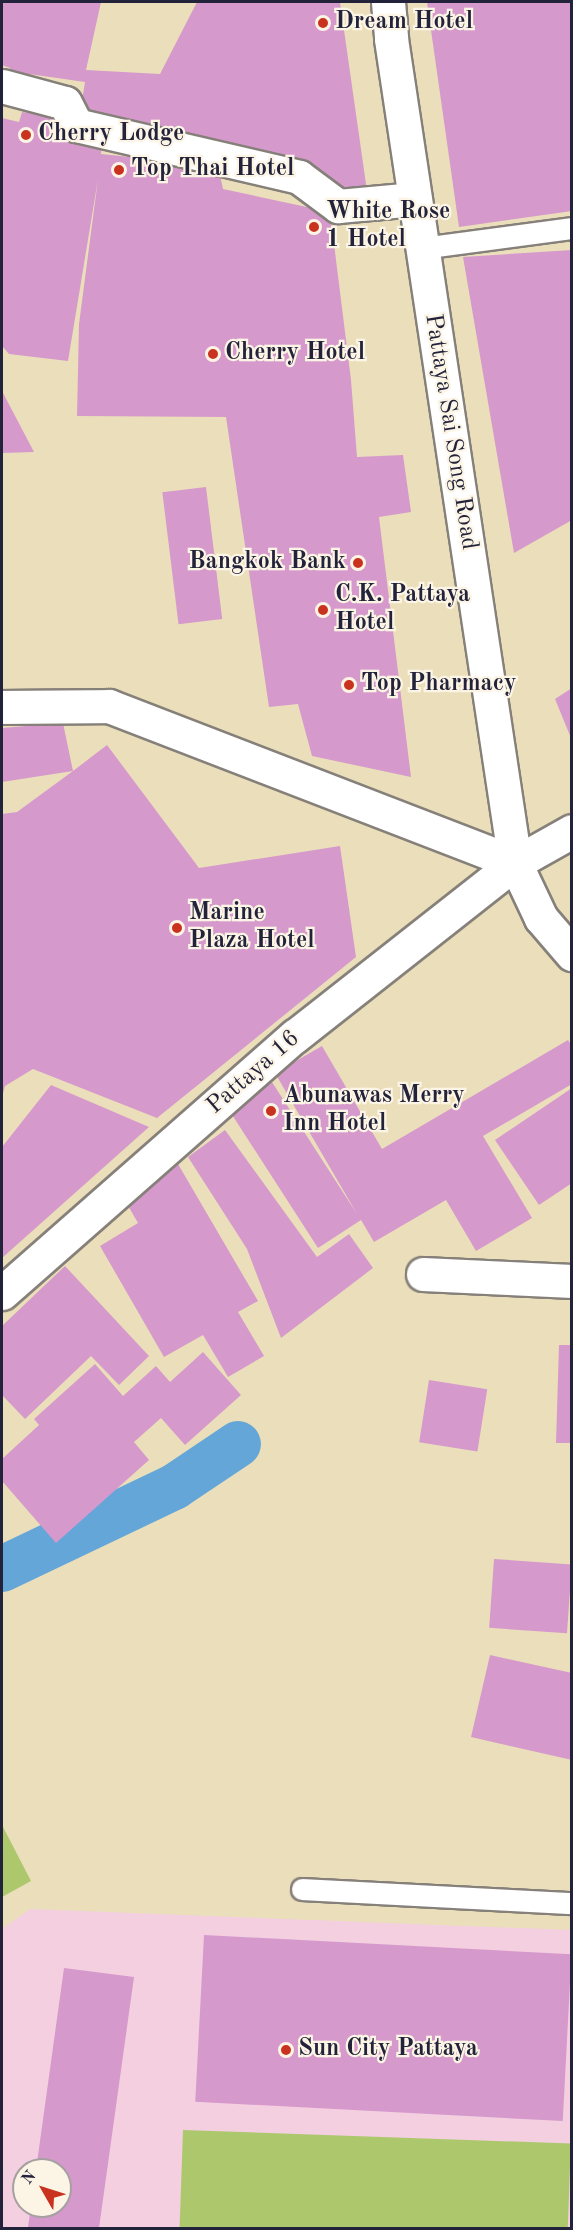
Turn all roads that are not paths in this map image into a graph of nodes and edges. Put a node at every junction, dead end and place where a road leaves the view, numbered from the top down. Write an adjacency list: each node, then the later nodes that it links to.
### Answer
1 (388, 2): 3 (street, Pattaya Sai Song Road)
2 (2, 86): 3 (street)
3 (415, 199): 5 (street, Pattaya Sai Song Road)
4 (572, 228): 5 (lane)
5 (422, 248): 8 (street, Pattaya Sai Song Road)
6 (2, 707): 8 (street)
7 (572, 831): 8 (street, Pattaya 16)
8 (515, 863): 9 (street, Pattaya Sai Song Road); 12 (street, Pattaya 16)
9 (572, 954)
10 (423, 1274): 11 (street)
11 (572, 1281)
12 (2, 1293)
13 (302, 1889): 14 (lane)
14 (572, 1903)

